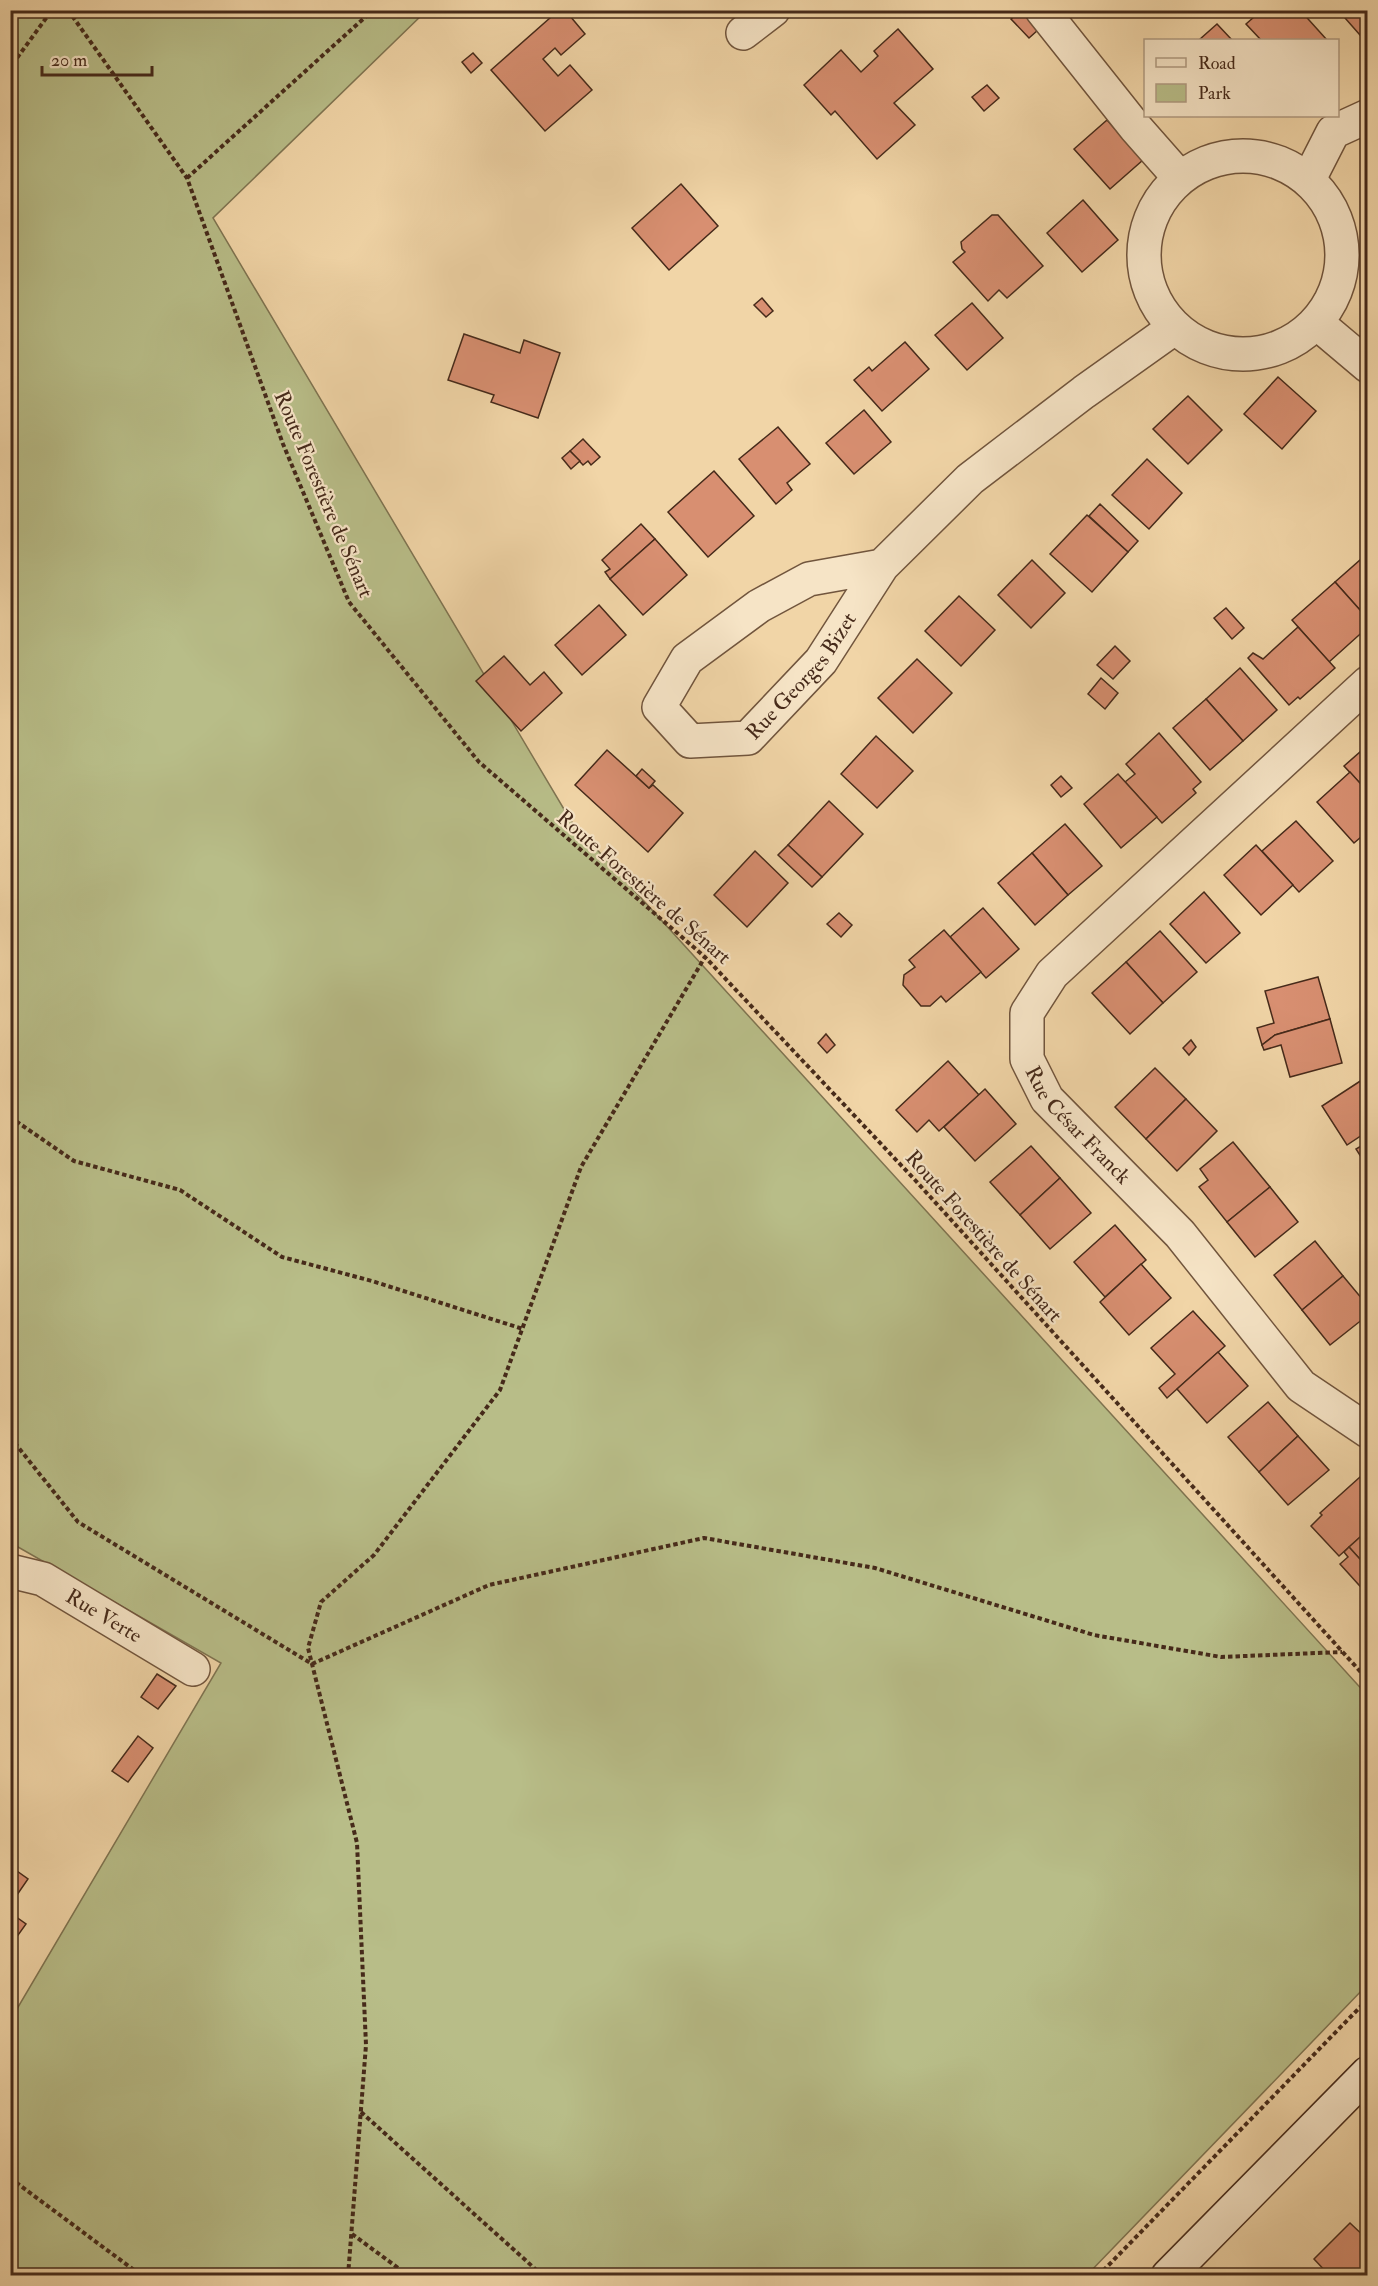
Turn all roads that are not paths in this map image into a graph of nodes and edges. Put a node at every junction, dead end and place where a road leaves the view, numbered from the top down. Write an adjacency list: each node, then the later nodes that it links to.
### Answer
1 (773, 10): 3 (street)
2 (1042, 10): 5 (street)
3 (743, 33)
4 (1368, 116): 6 (street)
5 (1179, 177): 6 (street); 8 (street)
6 (1309, 179): 7 (street)
7 (1317, 323): 8 (street); 9 (street)
8 (1174, 328): 10 (street, Rue Georges Bizet)
9 (1368, 366)
10 (882, 566): 10 (street, Rue Georges Bizet)
11 (1368, 683): 12 (street, Rue César Franck)
12 (1368, 1431)
13 (10, 1571): 14 (street, Rue Verte)
14 (193, 1669)
15 (1368, 2073): 16 (street)
16 (1168, 2276)

